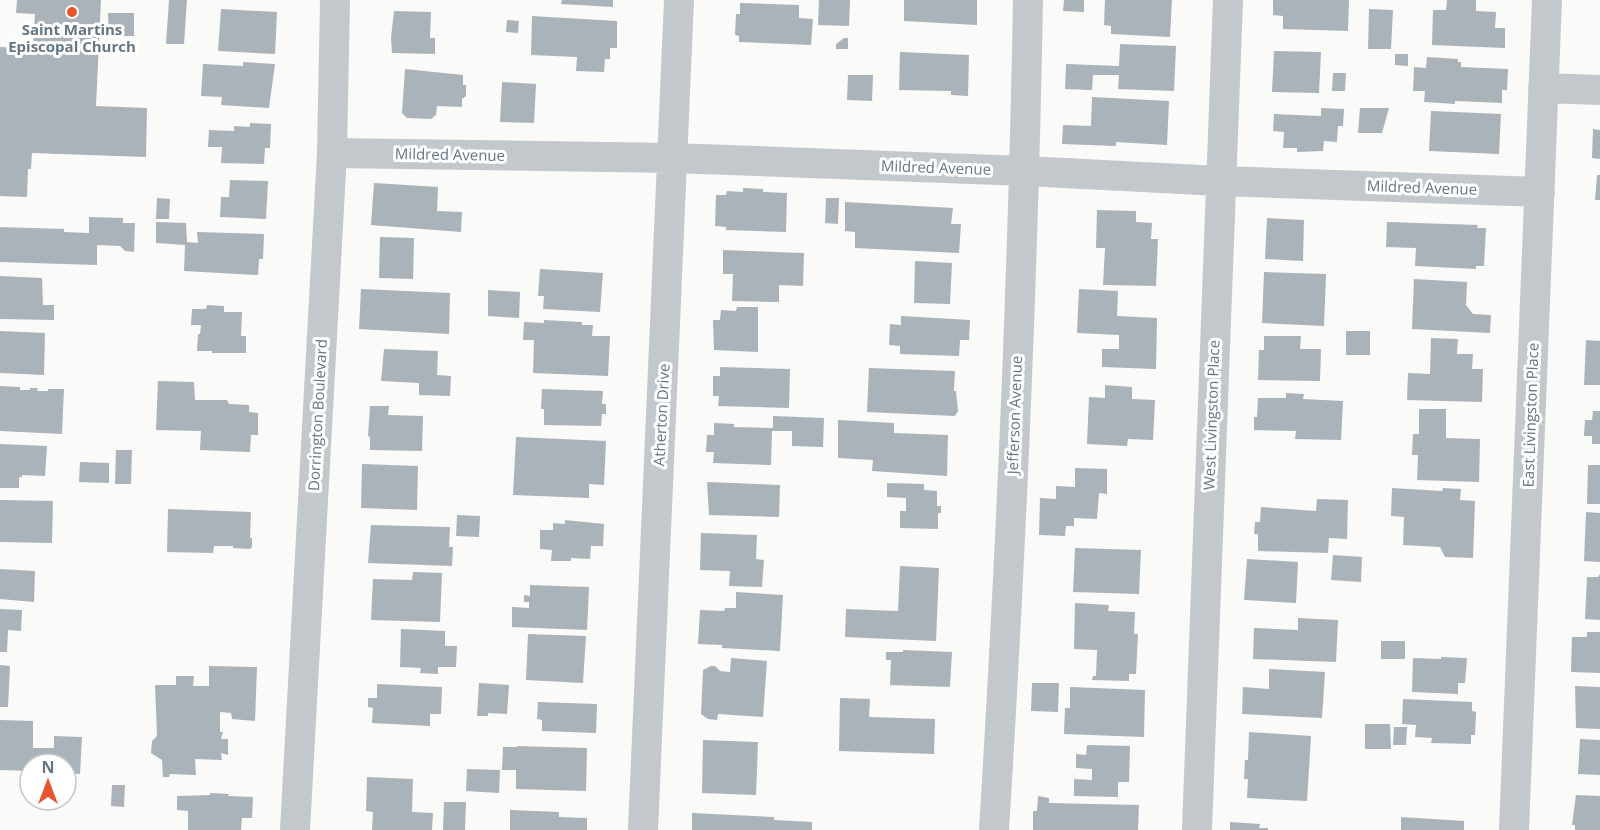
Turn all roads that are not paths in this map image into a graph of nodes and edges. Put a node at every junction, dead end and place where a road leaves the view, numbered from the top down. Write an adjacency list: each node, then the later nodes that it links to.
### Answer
1 (335, 0): 8 (street, Dorrington Boulevard)
2 (679, 0): 9 (street, Atherton Drive)
3 (1028, 0): 10 (street, Jefferson Avenue)
4 (1228, 0): 11 (street, West Livingston Place)
5 (1547, 0): 6 (street, East Livingston Place)
6 (1543, 88): 7 (street); 12 (street, East Livingston Place)
7 (1600, 90)
8 (332, 153): 9 (street, Mildred Avenue); 13 (street, Dorrington Boulevard)
9 (673, 158): 10 (street, Mildred Avenue); 14 (street, Atherton Drive)
10 (1025, 171): 11 (street, Mildred Avenue); 15 (street, Jefferson Avenue)
11 (1221, 181): 12 (street, Mildred Avenue); 16 (street, West Livingston Place)
12 (1540, 192): 17 (street, East Livingston Place)
13 (295, 830)
14 (643, 830)
15 (994, 830)
16 (1197, 830)
17 (1514, 830)

